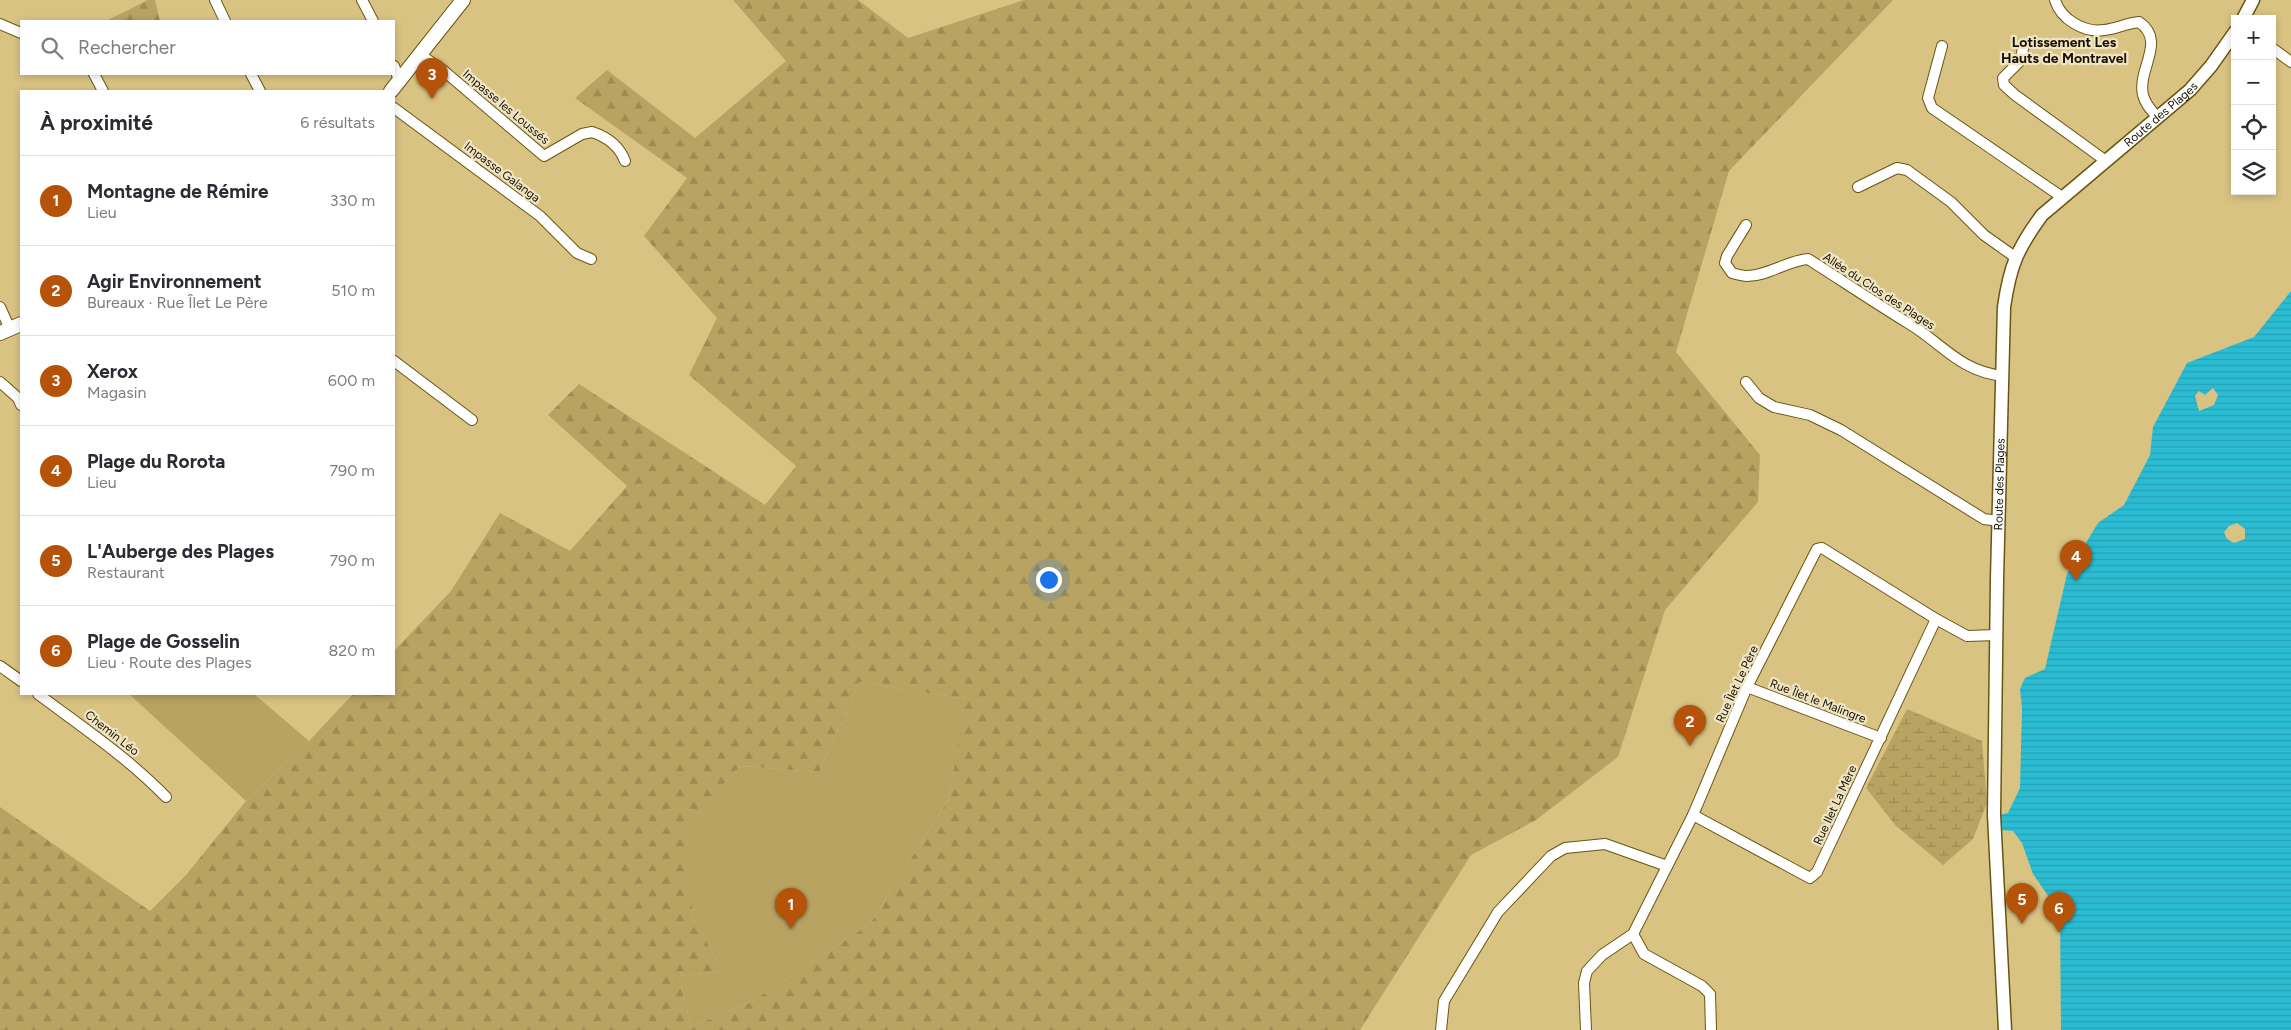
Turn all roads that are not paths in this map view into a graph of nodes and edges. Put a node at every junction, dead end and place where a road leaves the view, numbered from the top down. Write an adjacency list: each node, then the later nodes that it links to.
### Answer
1 (215, 0): 7 (street)
2 (362, 0): 8 (street)
3 (463, 0): 15 (main road)
4 (2055, 0): 23 (street)
5 (2253, 0): 6 (street)
6 (2245, 15)
7 (225, 20)
8 (372, 20)
9 (0, 24): 10 (street)
10 (20, 33)
11 (2231, 38): 23 (street, Route des Plages)
12 (2024, 44): 25 (street)
13 (1942, 46): 27 (street)
14 (2276, 51): 16 (street)
15 (419, 54): 19 (main road); 24 (street, Impasse les Loussés)
16 (2291, 62)
17 (95, 75): 20 (street)
18 (252, 75): 21 (street)
19 (395, 86)
20 (102, 90)
21 (259, 90)
22 (395, 109): 30 (street, Impasse Galanga)
23 (2158, 118): 25 (street, Route des Plages)
24 (625, 160)
25 (2106, 161): 27 (street, Route des Plages)
26 (1858, 187): 29 (street)
27 (2062, 196): 29 (street, Route des Plages)
28 (1746, 225): 34 (street, Allée du Clos des Plages)
29 (2014, 257): 34 (street, Route des Plages)
30 (591, 259)
31 (0, 307): 32 (street)
32 (10, 329)
33 (395, 362): 38 (street)
34 (2003, 376): 39 (street, Route des Plages)
35 (0, 382): 37 (street)
36 (1746, 382): 39 (street)
37 (20, 403)
38 (472, 420)
39 (1999, 520): 41 (street, Route des Plages)
40 (1936, 620): 41 (street, Rue Îlet Le Père); 44 (street, Rue Îlet Le Père); 46 (street, Rue Ilet La Mère)
41 (1997, 635): 54 (street, Route des Plages)
42 (0, 666): 43 (street)
43 (20, 680)
44 (1747, 687): 46 (street, Rue Îlet le Malingre); 48 (street, Rue Îlet Le Père)
45 (39, 695): 47 (street, Chemin Léo)
46 (1880, 738): 48 (street, Rue Ilet La Mère)
47 (166, 797)
48 (1693, 815): 49 (street, Rue Îlet Le Père)
49 (1668, 866): 50 (street, Rue Îlet Le Père); 51 (street)
50 (1633, 934): 52 (street, Rue Îlet Le Père); 53 (street)
51 (1441, 1030)
52 (1586, 1030)
53 (1711, 1030)
54 (2005, 1030)

